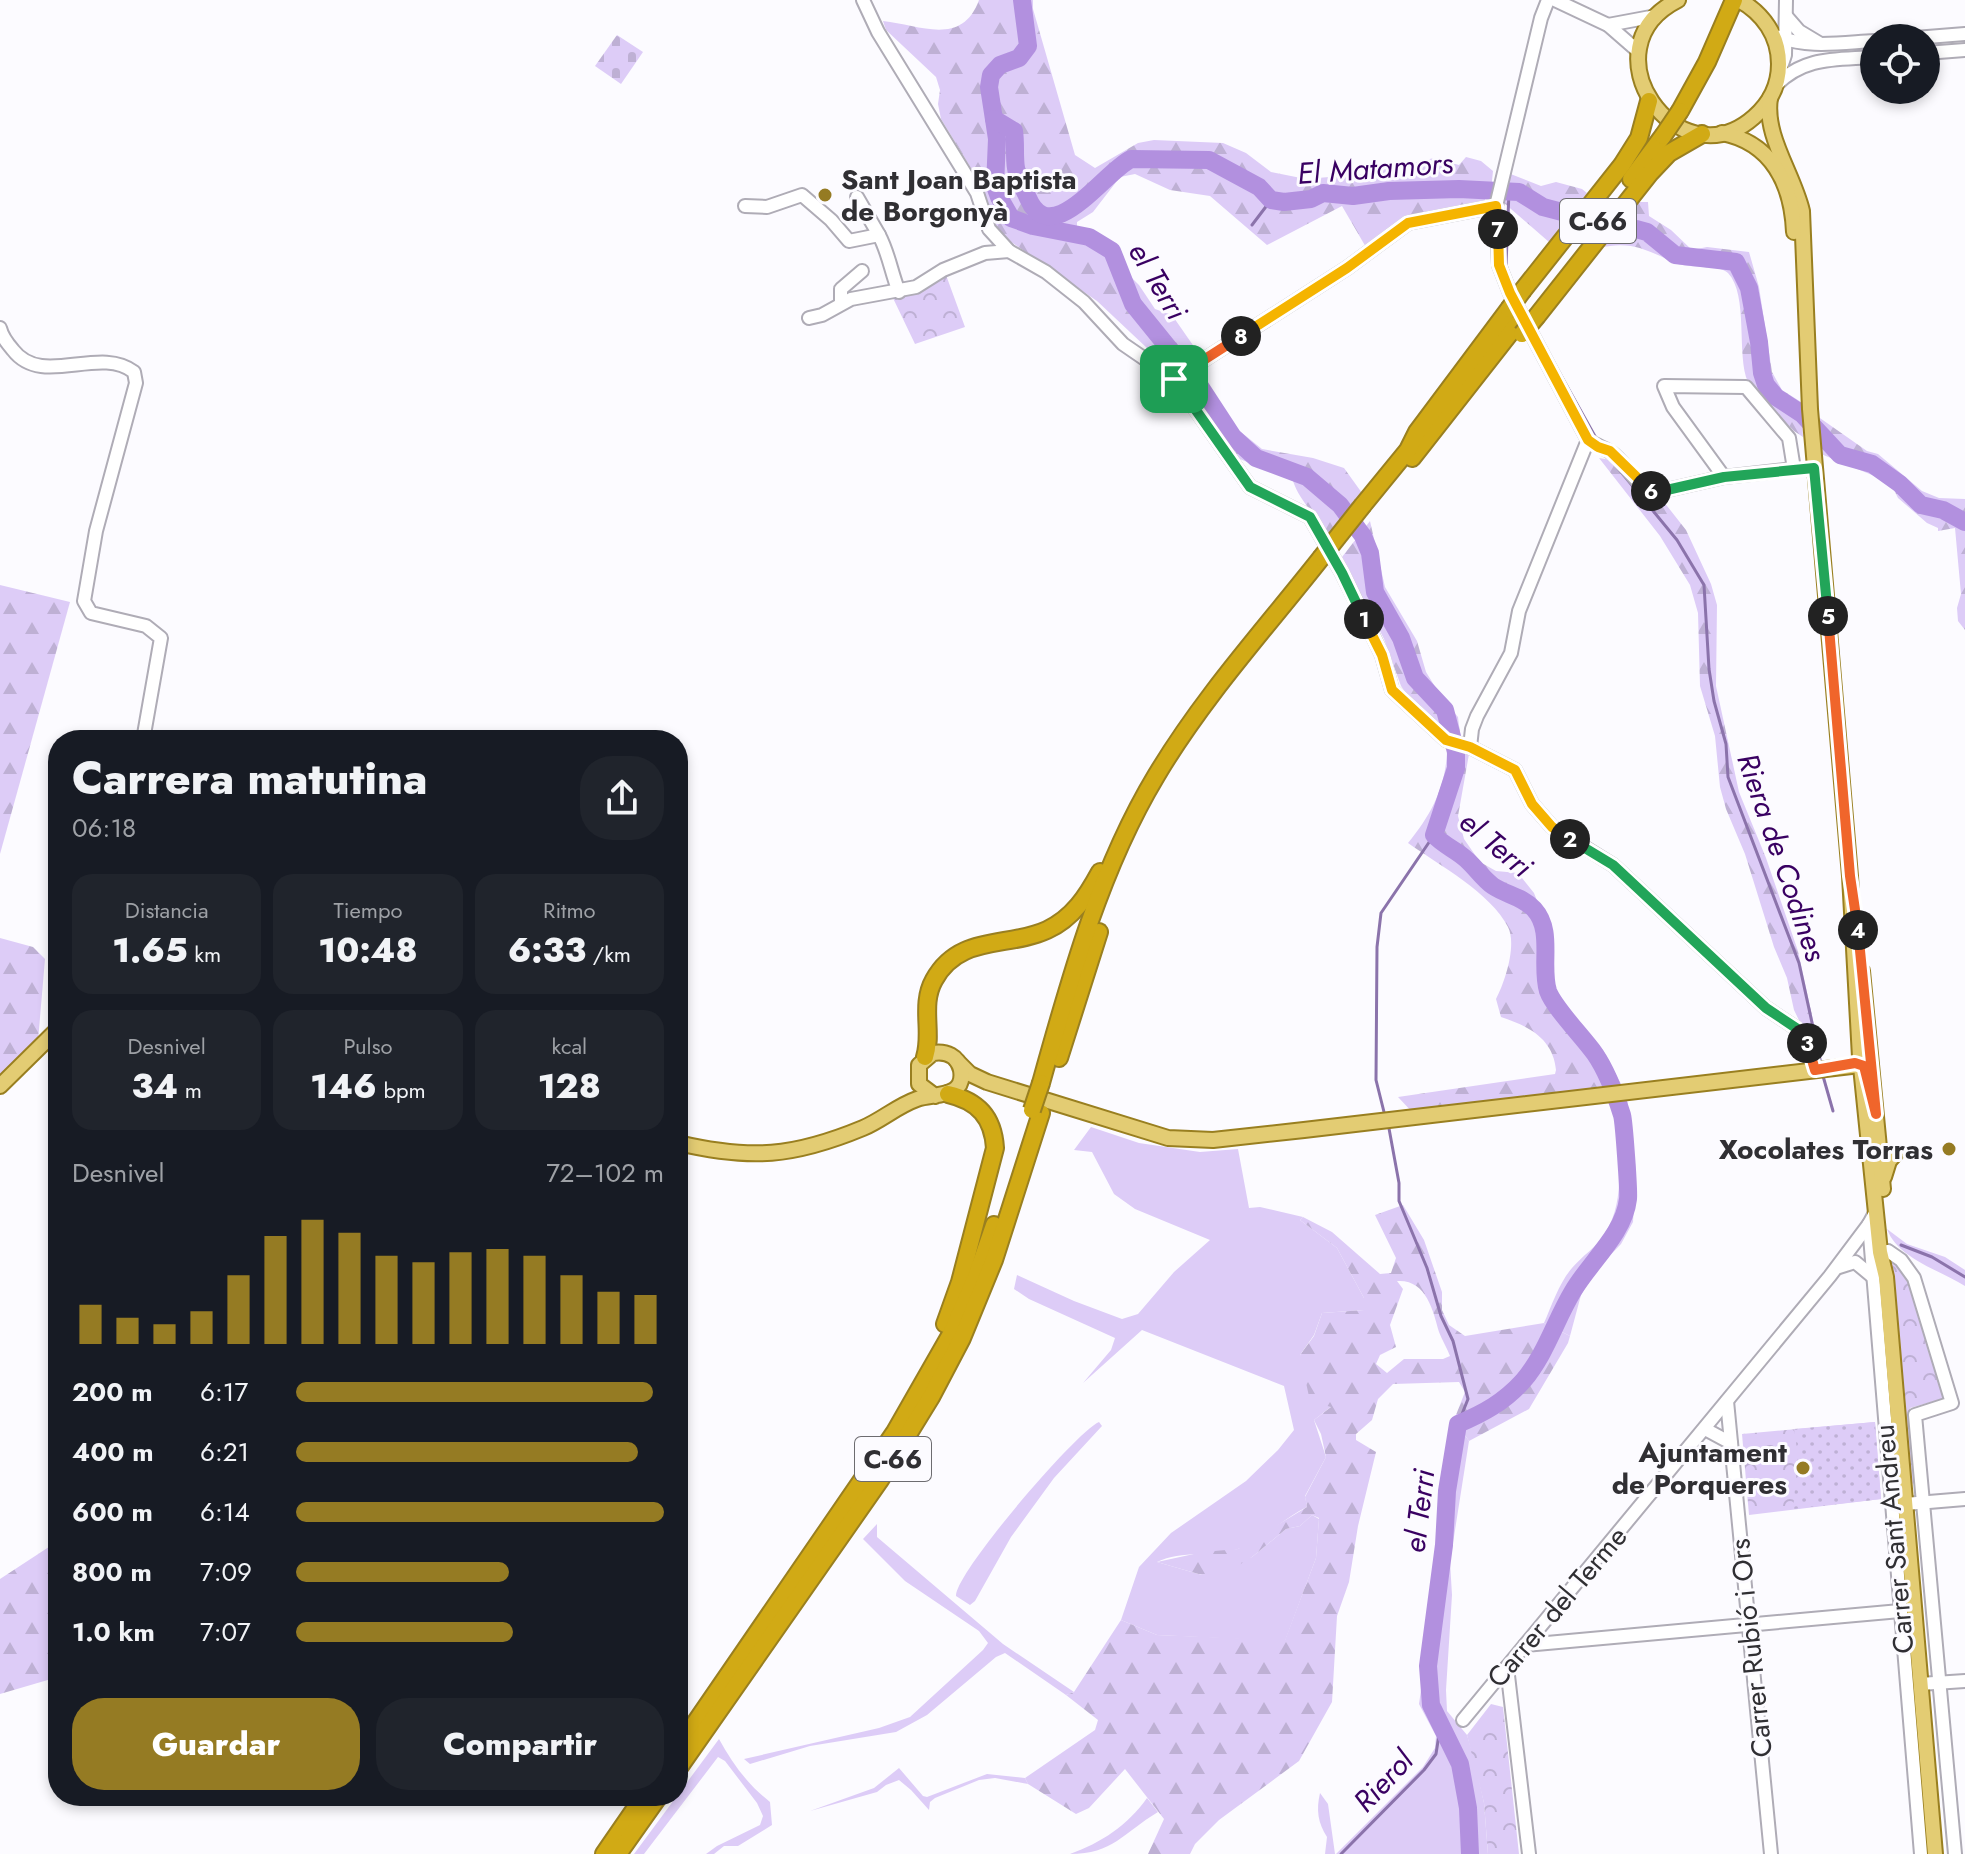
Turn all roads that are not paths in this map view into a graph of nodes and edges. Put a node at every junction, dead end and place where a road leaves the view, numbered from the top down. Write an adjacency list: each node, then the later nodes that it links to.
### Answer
1 (863, 0): 27 (street)
2 (1548, 0): 24 (street)
3 (1555, 0): 9 (street)
4 (1678, 0): 7 (main road)
5 (1786, 0): 8 (street)
6 (1731, 4): 12 (main road); 31 (highway, C-66, bridge)
7 (1656, 16): 9 (street); 16 (main road)
8 (1786, 16): 12 (street); 14 (street)
9 (1608, 25): 16 (street)
10 (1965, 34): 11 (street)
11 (1940, 36)
12 (1779, 38): 14 (street); 19 (main road)
13 (1860, 42): 14 (street)
14 (1822, 45)
15 (1965, 50): 17 (street)
16 (1639, 52): 20 (main road)
17 (1940, 52)
18 (1860, 58): 19 (street)
19 (1775, 86): 21 (main road); 36 (main road)
20 (1649, 101): 22 (main road); 31 (highway)
21 (1721, 133): 22 (main road); 36 (main road)
22 (1702, 134): 31 (highway)
23 (857, 197): 26 (street)
24 (1497, 203): 35 (street); 37 (street)
25 (745, 206): 26 (street)
26 (879, 235): 29 (street)
27 (1009, 251): 29 (street); 35 (street)
28 (862, 271): 30 (street)
29 (899, 292): 30 (street)
30 (841, 303): 32 (street)
31 (1530, 303): 33 (highway, C-66)
32 (809, 318)
33 (1515, 321): 41 (highway, C-66); 41 (highway)
34 (0, 328): 43 (street)
35 (1174, 379): 44 (street)
36 (1808, 381): 38 (main road)
37 (1588, 440): 40 (street); 44 (street)
38 (1814, 468): 39 (street); 46 (main road)
39 (1794, 469): 40 (street); 40 (street)
40 (1724, 477)
41 (1365, 510): 42 (highway, C-66)
42 (1324, 562): 45 (highway, C-66); 55 (highway, C-66)
43 (145, 730)
44 (1470, 747): 52 (street)
45 (1121, 842): 49 (highway); 55 (highway, C-66)
46 (1850, 876): 47 (main road); 51 (main road)
47 (1863, 980): 51 (main road); 60 (main road)
48 (48, 1039): 56 (main road)
49 (925, 1057): 50 (main road); 53 (main road)
50 (957, 1061): 54 (main road); 57 (main road)
51 (1858, 1064): 52 (main road); 60 (main road)
52 (1815, 1070): 54 (main road)
53 (917, 1078): 57 (main road); 58 (main road)
54 (987, 1082): 57 (main road)
55 (1046, 1085): 59 (highway, C-66)
56 (0, 1086)
57 (947, 1092): 58 (main road); 67 (highway)
58 (899, 1107): 61 (main road)
59 (1037, 1111): 67 (highway, C-66); 85 (highway, C-66)
60 (1873, 1115): 62 (main road); 62 (main road); 63 (main road)
61 (688, 1145)
62 (1885, 1155): 63 (main road); 64 (main road)
63 (1872, 1217): 65 (street, Carrer del Terme); 66 (main road)
64 (1888, 1251): 66 (main road); 72 (street)
65 (1834, 1271): 66 (street); 68 (street, Carrer del Terme)
66 (1879, 1277): 73 (main road); 74 (street, Carrer Sant Andreu)
67 (930, 1375): 84 (highway, C-66)
68 (1727, 1401): 69 (street, Carrer del Terme); 70 (street, Carrer Rubió i Ors)
69 (1705, 1429): 70 (street); 75 (street, Carrer del Terme)
70 (1731, 1443): 76 (street, Carrer Rubió i Ors)
71 (1965, 1499): 72 (street)
72 (1923, 1502): 73 (street); 81 (street)
73 (1905, 1504): 82 (main road)
74 (1900, 1611): 76 (street); 92 (street, Carrer Sant Andreu)
75 (1543, 1623): 77 (street); 78 (street, Carrer del Terme)
76 (1749, 1625): 77 (street); 91 (street, Carrer Rubió i Ors)
77 (1562, 1640): 78 (street)
78 (1525, 1645): 79 (street, Carrer del Terme)
79 (1507, 1667): 83 (street, Carrer del Terme); 90 (street)
80 (1965, 1681): 81 (street)
81 (1940, 1683): 82 (street); 94 (street)
82 (1920, 1684): 93 (main road)
83 (1463, 1720)
84 (688, 1734)
85 (688, 1755)
86 (637, 1806): 88 (highway)
87 (652, 1806): 89 (highway)
88 (604, 1854)
89 (618, 1854)
90 (1529, 1854)
91 (1771, 1854)
92 (1921, 1854)
93 (1935, 1854)
94 (1955, 1854)

